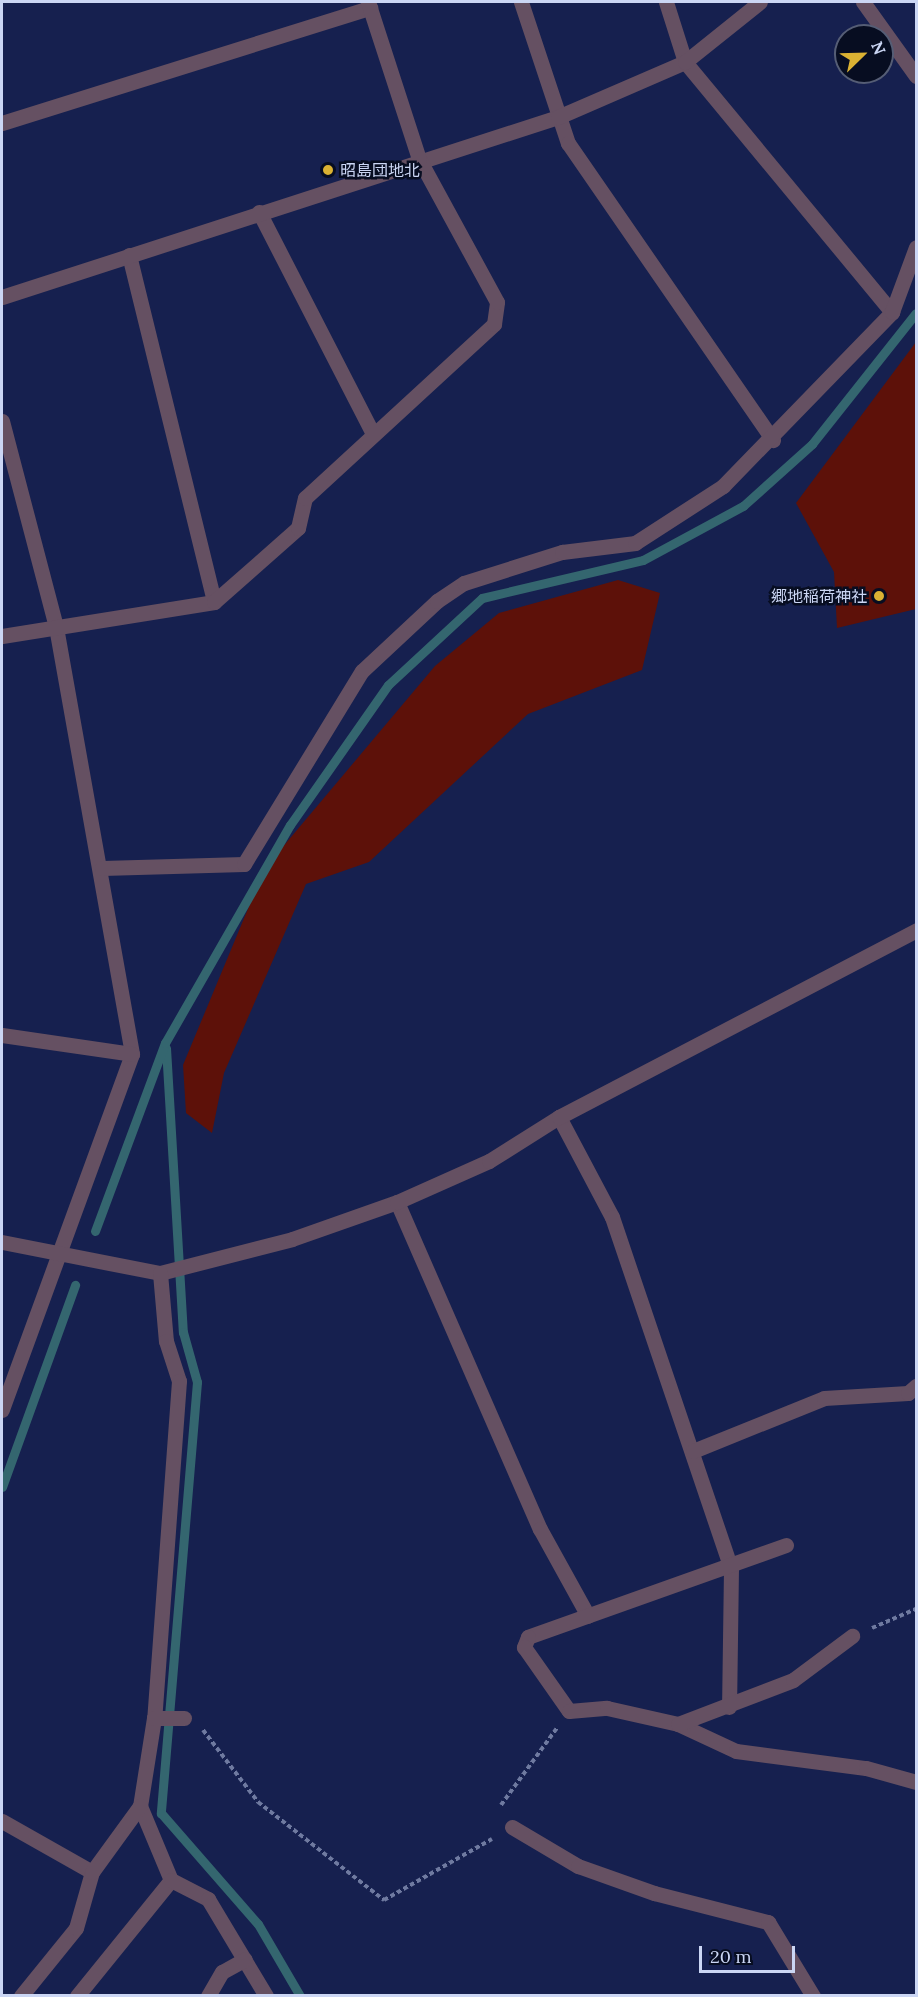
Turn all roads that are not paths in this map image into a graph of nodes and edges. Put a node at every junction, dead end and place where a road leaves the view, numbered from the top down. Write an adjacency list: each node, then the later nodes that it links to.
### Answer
1 (521, 2): 8 (street)
2 (666, 2): 6 (street)
3 (760, 2): 6 (street)
4 (862, 2): 7 (street)
5 (369, 5): 9 (street); 10 (street)
6 (685, 62): 8 (street); 15 (street)
7 (916, 76)
8 (558, 117): 10 (street); 18 (street)
9 (2, 123)
10 (419, 159): 11 (street); 17 (street)
11 (258, 212): 13 (street); 17 (street)
12 (916, 247): 15 (street)
13 (129, 255): 14 (street); 19 (street)
14 (2, 297)
15 (892, 312): 18 (street)
16 (2, 421): 20 (street)
17 (373, 434): 19 (street)
18 (773, 440): 22 (street)
19 (214, 602): 20 (street)
20 (56, 627): 21 (street); 22 (street)
21 (2, 636)
22 (102, 868): 25 (street)
23 (916, 930): 26 (street)
24 (2, 1035): 25 (street)
25 (132, 1054): 29 (street)
26 (559, 1117): 27 (street); 33 (street)
27 (396, 1202): 30 (street); 36 (street)
28 (2, 1242): 29 (street)
29 (57, 1253): 30 (street); 32 (street)
30 (162, 1273): 39 (street)
31 (912, 1390): 33 (street)
32 (2, 1410)
33 (693, 1451): 35 (street)
34 (786, 1545): 35 (street)
35 (731, 1568): 36 (street); 38 (street)
36 (588, 1616): 41 (street)
37 (852, 1636): 38 (street)
38 (729, 1707): 41 (street)
39 (155, 1718): 40 (street); 43 (street)
40 (184, 1718)
41 (678, 1724): 42 (street)
42 (916, 1782)
43 (140, 1806): 46 (street); 47 (street)
44 (2, 1821): 46 (street)
45 (512, 1827): 53 (street)
46 (92, 1872): 49 (street)
47 (171, 1880): 48 (street); 50 (street)
48 (245, 1959): 51 (street); 52 (street)
49 (21, 1995)
50 (77, 1995)
51 (208, 1995)
52 (266, 1995)
53 (813, 1995)

